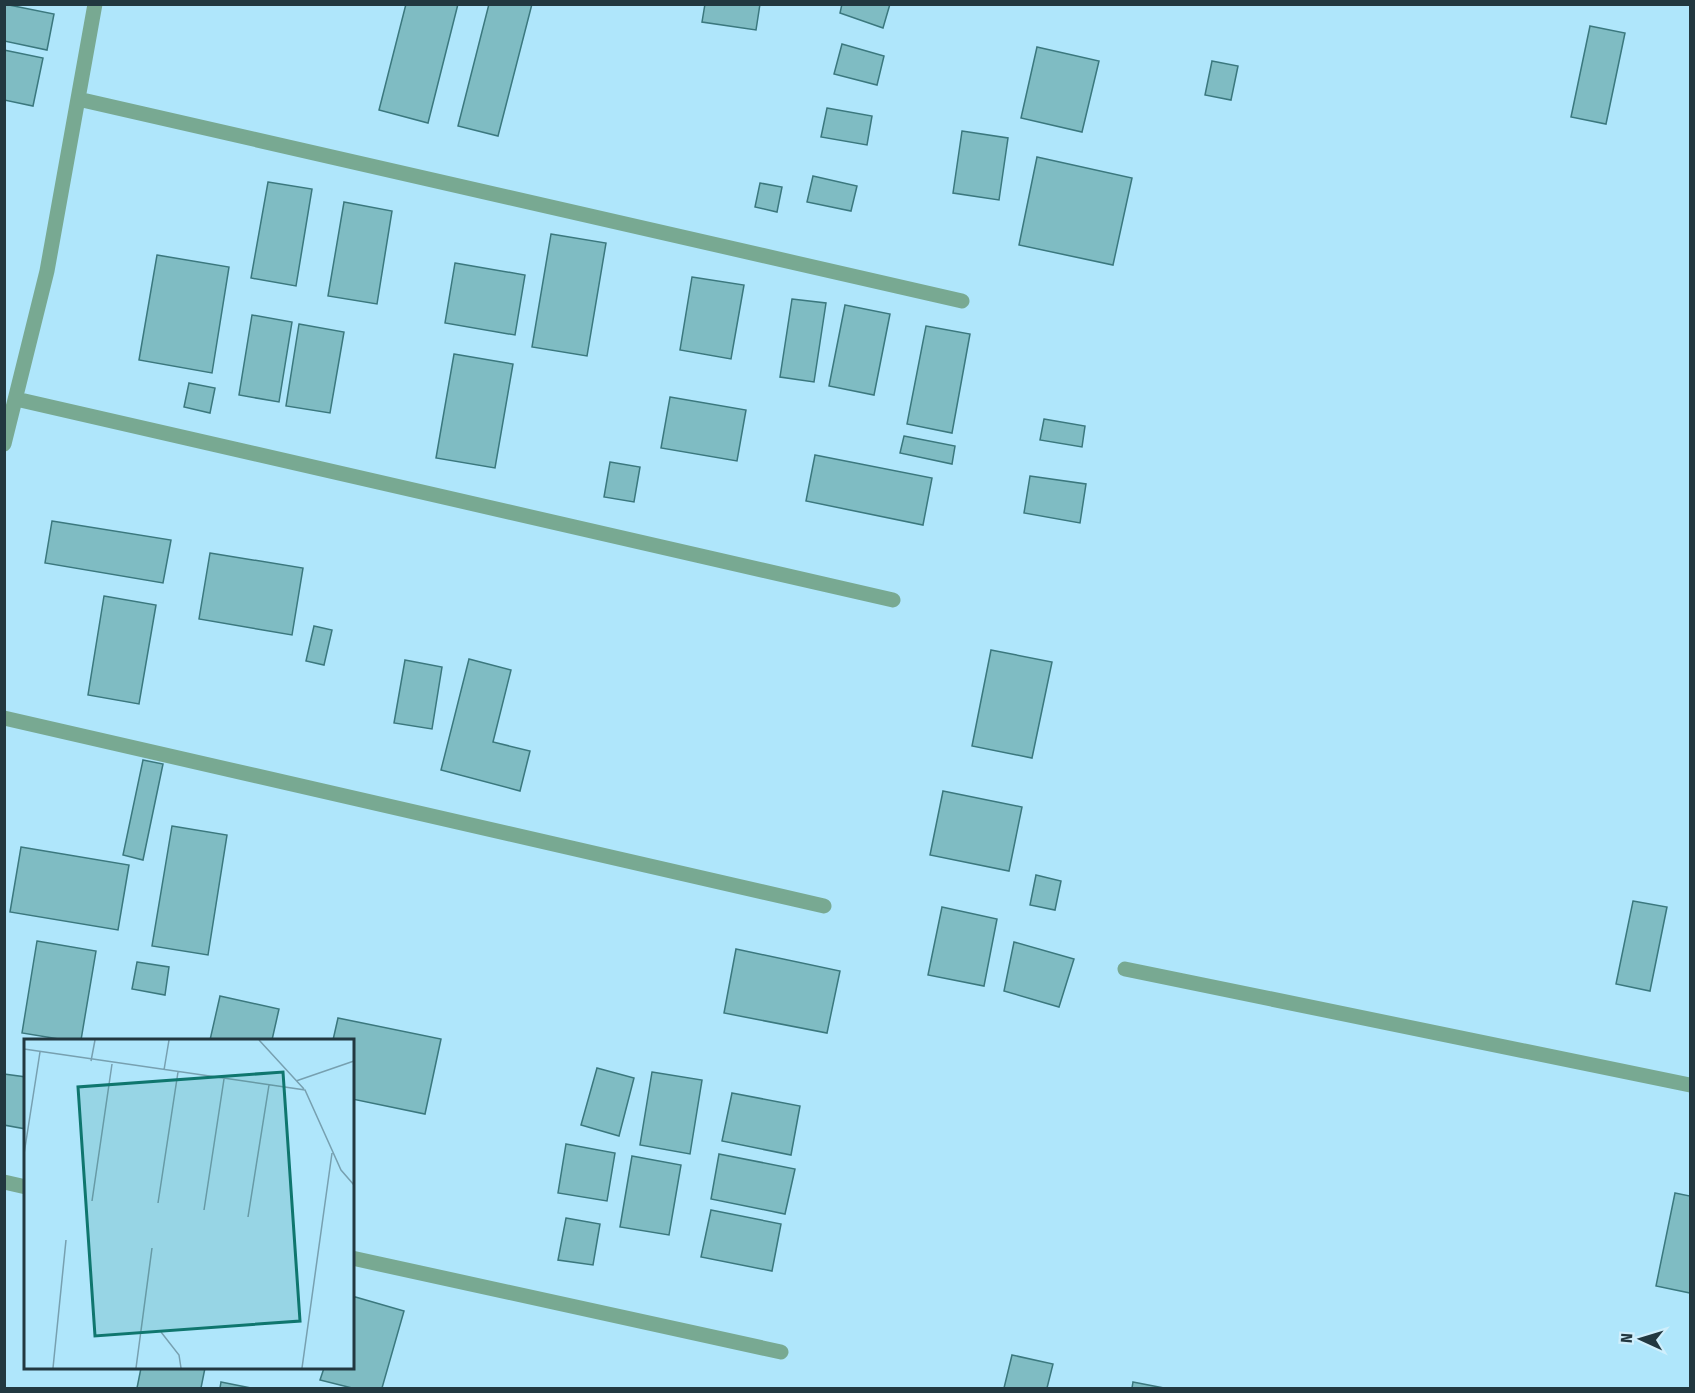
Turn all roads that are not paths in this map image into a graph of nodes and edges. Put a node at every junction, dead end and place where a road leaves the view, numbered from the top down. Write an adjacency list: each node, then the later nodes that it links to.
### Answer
1 (95, 4): 2 (street)
2 (78, 99): 3 (street); 4 (street)
3 (962, 301)
4 (16, 399): 5 (street); 6 (street)
5 (4, 444)
6 (894, 600)
7 (4, 718): 8 (street)
8 (824, 906)
9 (1125, 969): 10 (street)
10 (1690, 1085)
11 (4, 1182): 12 (street)
12 (24, 1187)
13 (354, 1258): 14 (street)
14 (781, 1352)

